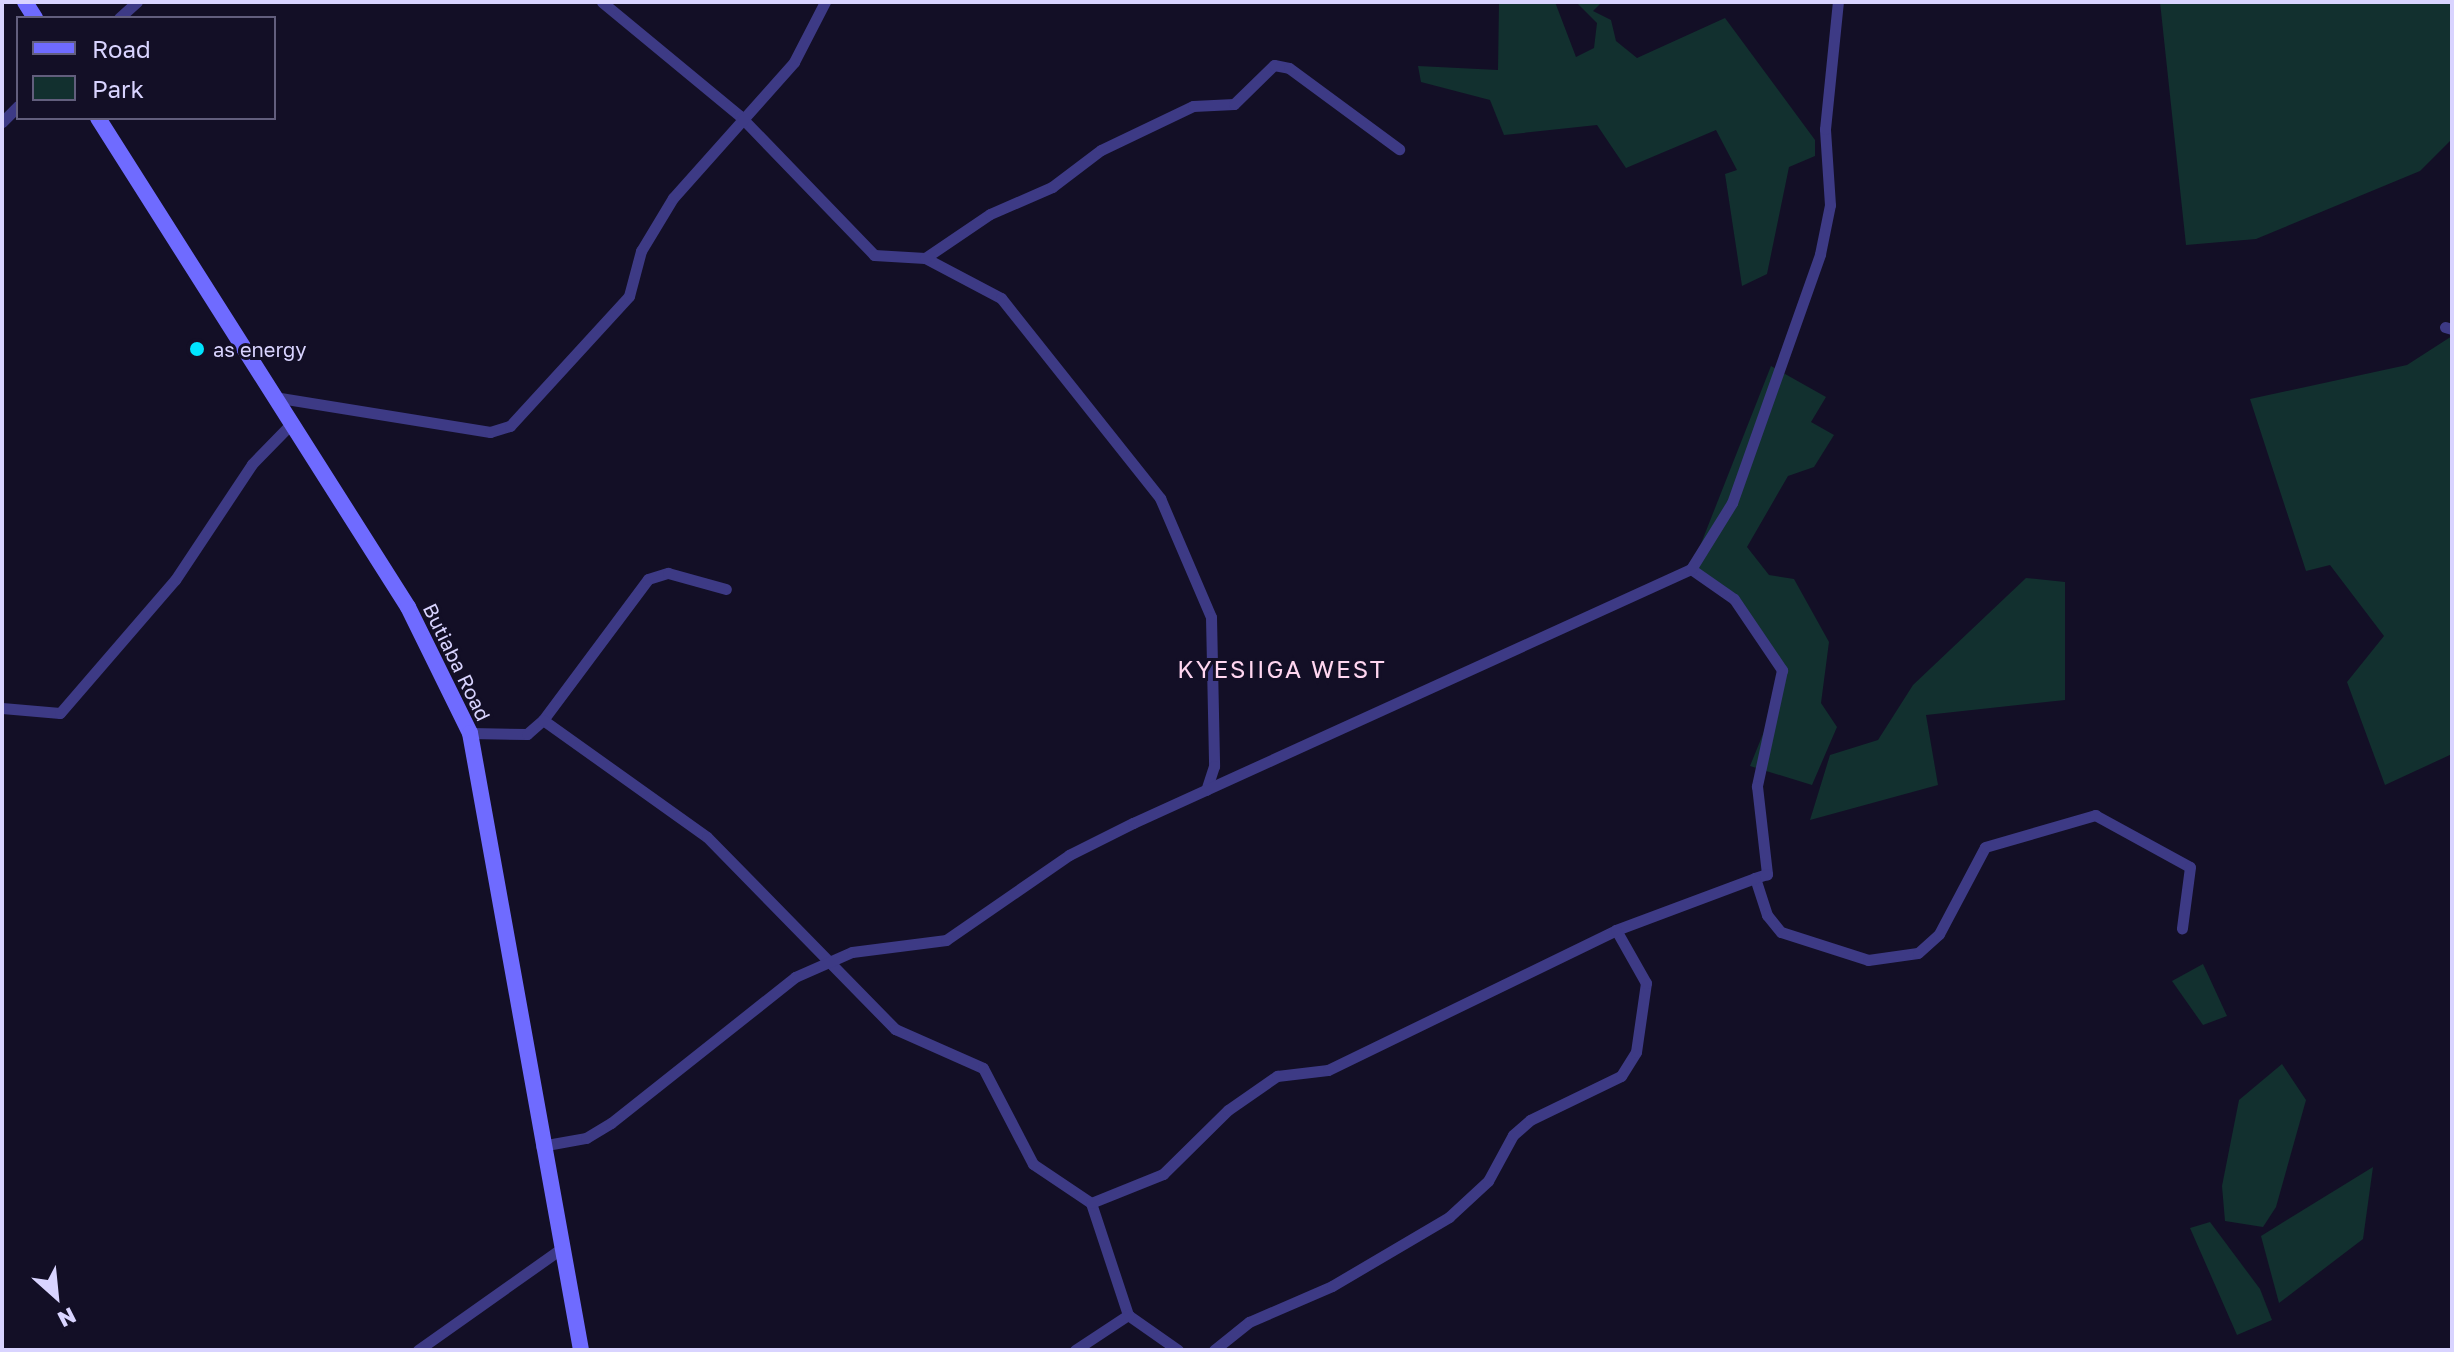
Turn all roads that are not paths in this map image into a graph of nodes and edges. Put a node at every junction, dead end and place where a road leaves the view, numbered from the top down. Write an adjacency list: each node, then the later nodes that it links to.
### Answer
1 (137, 2): 5 (street)
2 (602, 2): 6 (street)
3 (825, 2): 6 (street)
4 (1838, 2): 12 (street)
5 (121, 16)
6 (740, 116): 9 (street); 10 (street)
7 (99, 120): 10 (main road, Butiaba Road)
8 (1399, 149): 9 (street)
9 (925, 258): 17 (street)
10 (274, 397): 11 (main road, Butiaba Road)
11 (292, 423): 14 (street); 16 (main road, Butiaba Road)
12 (1691, 569): 17 (street); 18 (street)
13 (726, 589): 15 (street)
14 (2, 708)
15 (543, 720): 16 (street); 21 (street)
16 (470, 733): 22 (main road, Butiaba Road)
17 (1206, 790): 21 (street)
18 (1755, 878): 19 (street); 20 (street)
19 (2182, 928)
20 (1616, 930): 23 (street); 30 (street)
21 (827, 962): 22 (street); 23 (street)
22 (540, 1147): 24 (main road, Butiaba Road)
23 (1091, 1203): 25 (street)
24 (559, 1250): 26 (street); 27 (main road, Butiaba Road)
25 (1128, 1315): 28 (street); 29 (street)
26 (418, 1350)
27 (581, 1350)
28 (1075, 1350)
29 (1178, 1350)
30 (1214, 1350)

